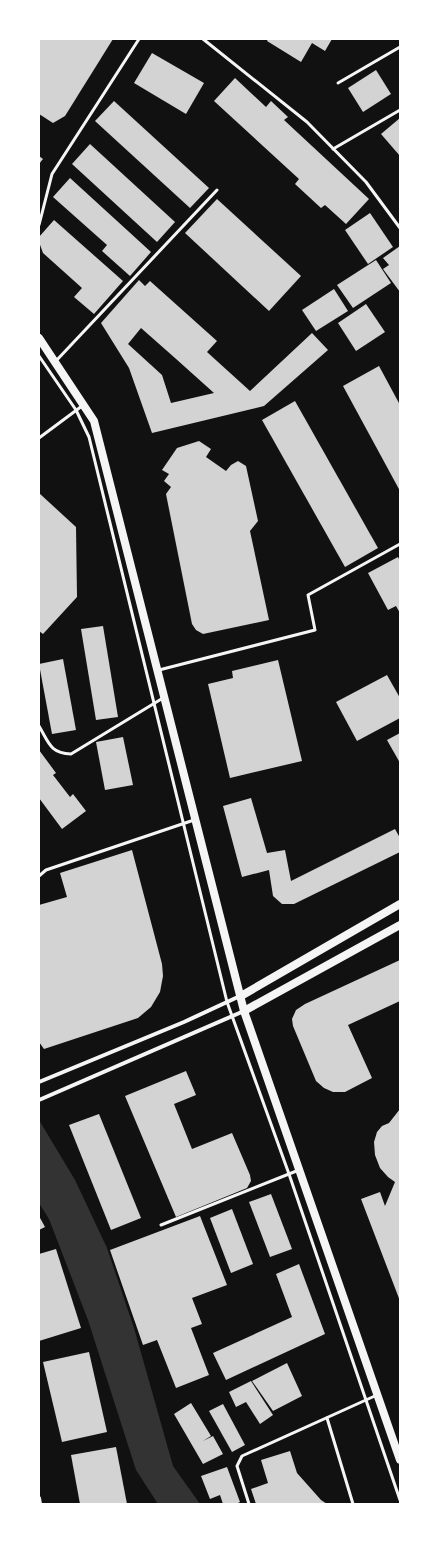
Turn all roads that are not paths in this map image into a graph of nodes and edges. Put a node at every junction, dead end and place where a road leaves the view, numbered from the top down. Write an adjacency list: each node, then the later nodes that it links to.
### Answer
1 (139, 39): 8 (lane)
2 (203, 39): 6 (lane)
3 (400, 47): 4 (lane)
4 (338, 83)
5 (400, 110): 6 (lane)
6 (333, 149): 9 (lane)
7 (217, 190): 12 (lane)
8 (39, 225)
9 (400, 228)
10 (39, 338): 12 (main road)
11 (39, 356): 14 (lane)
12 (55, 362): 13 (main road)
13 (83, 405): 14 (lane); 17 (main road)
14 (76, 410): 15 (lane); 19 (lane)
15 (39, 438)
16 (400, 544): 17 (lane)
17 (158, 670): 18 (main road)
18 (164, 696): 19 (lane); 21 (main road)
19 (154, 703): 20 (lane); 22 (lane)
20 (39, 726)
21 (196, 819): 22 (lane); 26 (main road)
22 (183, 823): 23 (lane); 27 (lane)
23 (39, 876)
24 (400, 904): 26 (main road)
25 (400, 925): 28 (main road)
26 (241, 996): 27 (street); 28 (main road)
27 (227, 1002): 29 (lane); 30 (street)
28 (244, 1011): 29 (street); 32 (main road)
29 (232, 1016): 31 (street); 33 (lane)
30 (39, 1082)
31 (39, 1100)
32 (299, 1170): 33 (lane); 35 (main road)
33 (289, 1174): 34 (lane); 36 (lane)
34 (161, 1225)
35 (377, 1396): 36 (lane); 38 (main road)
36 (366, 1400): 37 (lane); 40 (lane)
37 (327, 1418): 42 (lane); 43 (lane)
38 (400, 1460)
39 (39, 1498): 41 (street)
40 (400, 1500)
41 (40, 1504)
42 (249, 1504)
43 (353, 1504)

